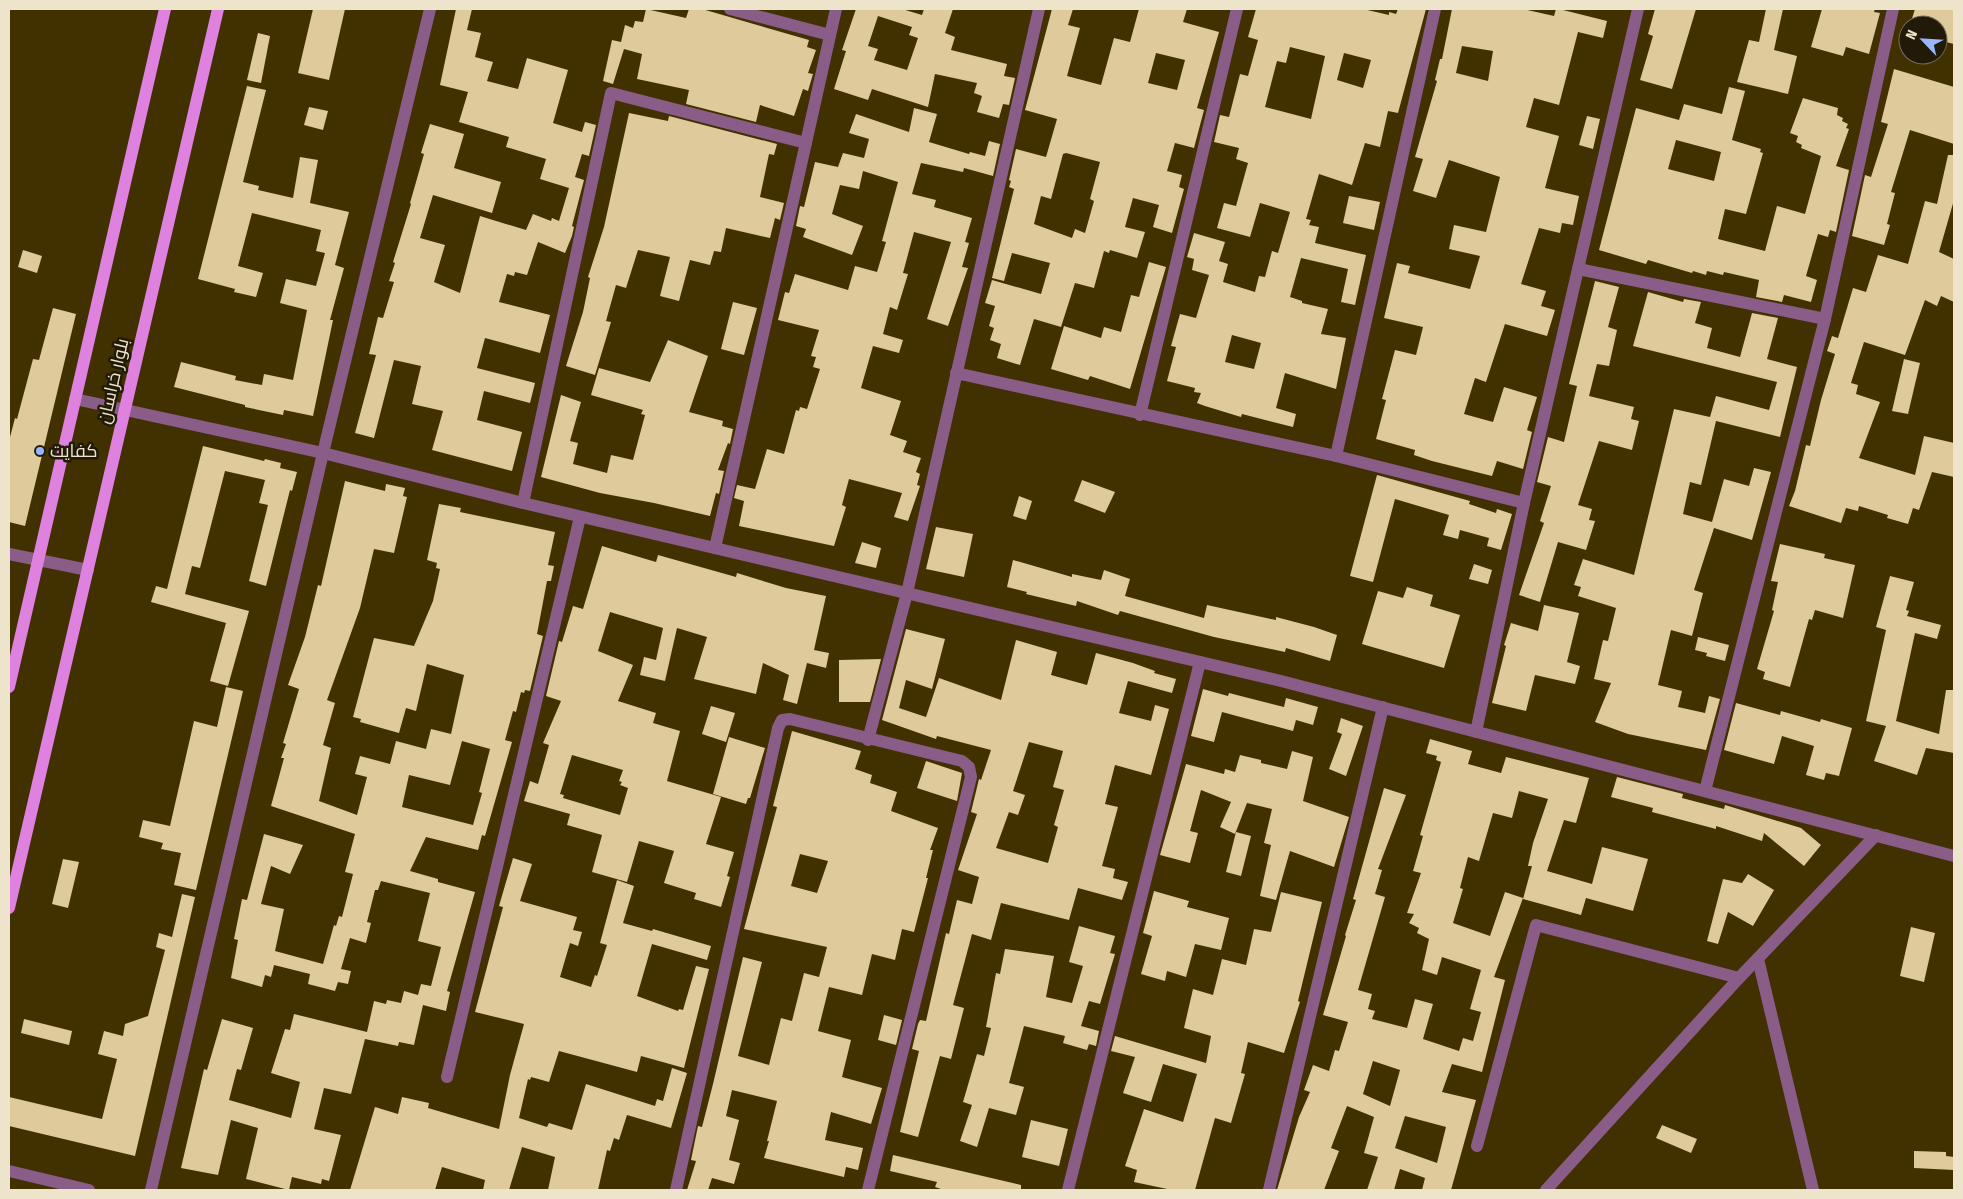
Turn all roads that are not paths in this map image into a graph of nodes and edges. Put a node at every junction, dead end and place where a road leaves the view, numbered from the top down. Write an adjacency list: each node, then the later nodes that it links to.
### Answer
1 (165, 9): 16 (main road, بلوار خراسان)
2 (218, 9): 17 (main road, بلوار خراسان)
3 (430, 9): 19 (street)
4 (730, 9): 11 (street)
5 (836, 9): 11 (street)
6 (1039, 9): 15 (street)
7 (1237, 9): 18 (street)
8 (1435, 9): 20 (street)
9 (1638, 9): 13 (street)
10 (1893, 9): 14 (street)
11 (830, 35): 12 (street)
12 (806, 143): 22 (street); 24 (street)
13 (1578, 269): 14 (street); 21 (street)
14 (1825, 319): 34 (street)
15 (956, 373): 18 (street); 28 (street)
16 (75, 399): 17 (street); 26 (main road, بلوار خراسان)
17 (125, 410): 19 (street); 27 (main road, بلوار خراسان)
18 (1140, 415): 20 (street)
19 (322, 452): 22 (street); 44 (street)
20 (1336, 456): 21 (street)
21 (1524, 503): 32 (street)
22 (523, 504): 23 (street)
23 (580, 517): 24 (street); 40 (street)
24 (715, 548): 28 (street)
25 (9, 554): 26 (street)
26 (38, 561): 27 (street); 30 (main road, بلوار خراسان)
27 (88, 570): 37 (main road, بلوار خراسان)
28 (907, 594): 29 (street); 33 (street)
29 (1200, 662): 31 (street); 47 (street)
30 (9, 687)
31 (1383, 707): 32 (street); 48 (street)
32 (1476, 732): 34 (street)
33 (868, 740): 45 (street); 46 (street)
34 (1705, 791): 35 (street)
35 (1876, 835): 36 (street); 38 (street)
36 (1954, 856)
37 (9, 908)
38 (1758, 960): 39 (street); 50 (street)
39 (1739, 978): 41 (street); 49 (street)
40 (447, 1077)
41 (1477, 1146)
42 (9, 1171): 43 (street)
43 (89, 1190)
44 (151, 1190)
45 (676, 1190)
46 (868, 1190)
47 (1068, 1190)
48 (1269, 1190)
49 (1546, 1190)
50 (1813, 1190)

